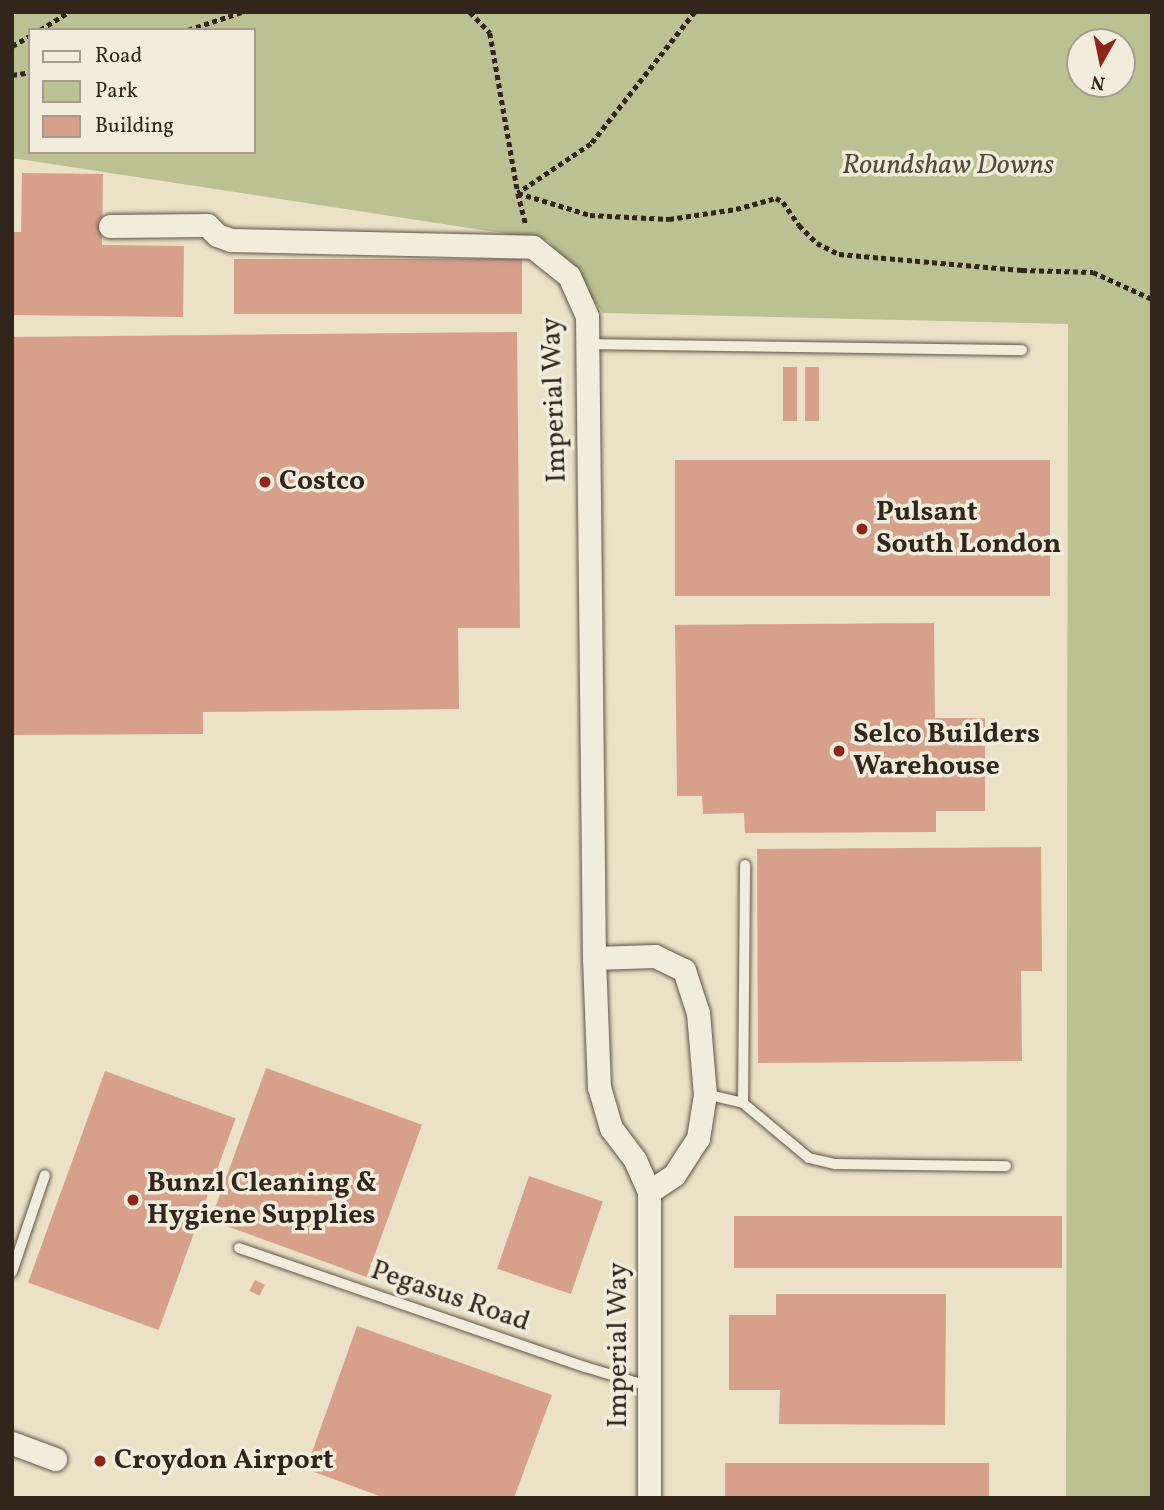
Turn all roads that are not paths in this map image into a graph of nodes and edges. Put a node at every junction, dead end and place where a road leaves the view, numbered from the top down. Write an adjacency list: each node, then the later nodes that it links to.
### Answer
1 (110, 226): 2 (street, Imperial Way)
2 (587, 344): 3 (lane); 5 (street, Imperial Way)
3 (1022, 350)
4 (745, 865): 7 (lane)
5 (594, 958): 6 (street); 10 (street, Imperial Way)
6 (705, 1094): 7 (lane); 10 (street)
7 (743, 1103): 8 (lane)
8 (1006, 1166)
9 (45, 1175): 12 (lane)
10 (649, 1192): 13 (street, Imperial Way)
11 (239, 1248): 13 (lane, Pegasus Road)
12 (12, 1272)
13 (648, 1386): 16 (street, Imperial Way)
14 (12, 1443): 15 (street)
15 (55, 1459)
16 (649, 1498)

